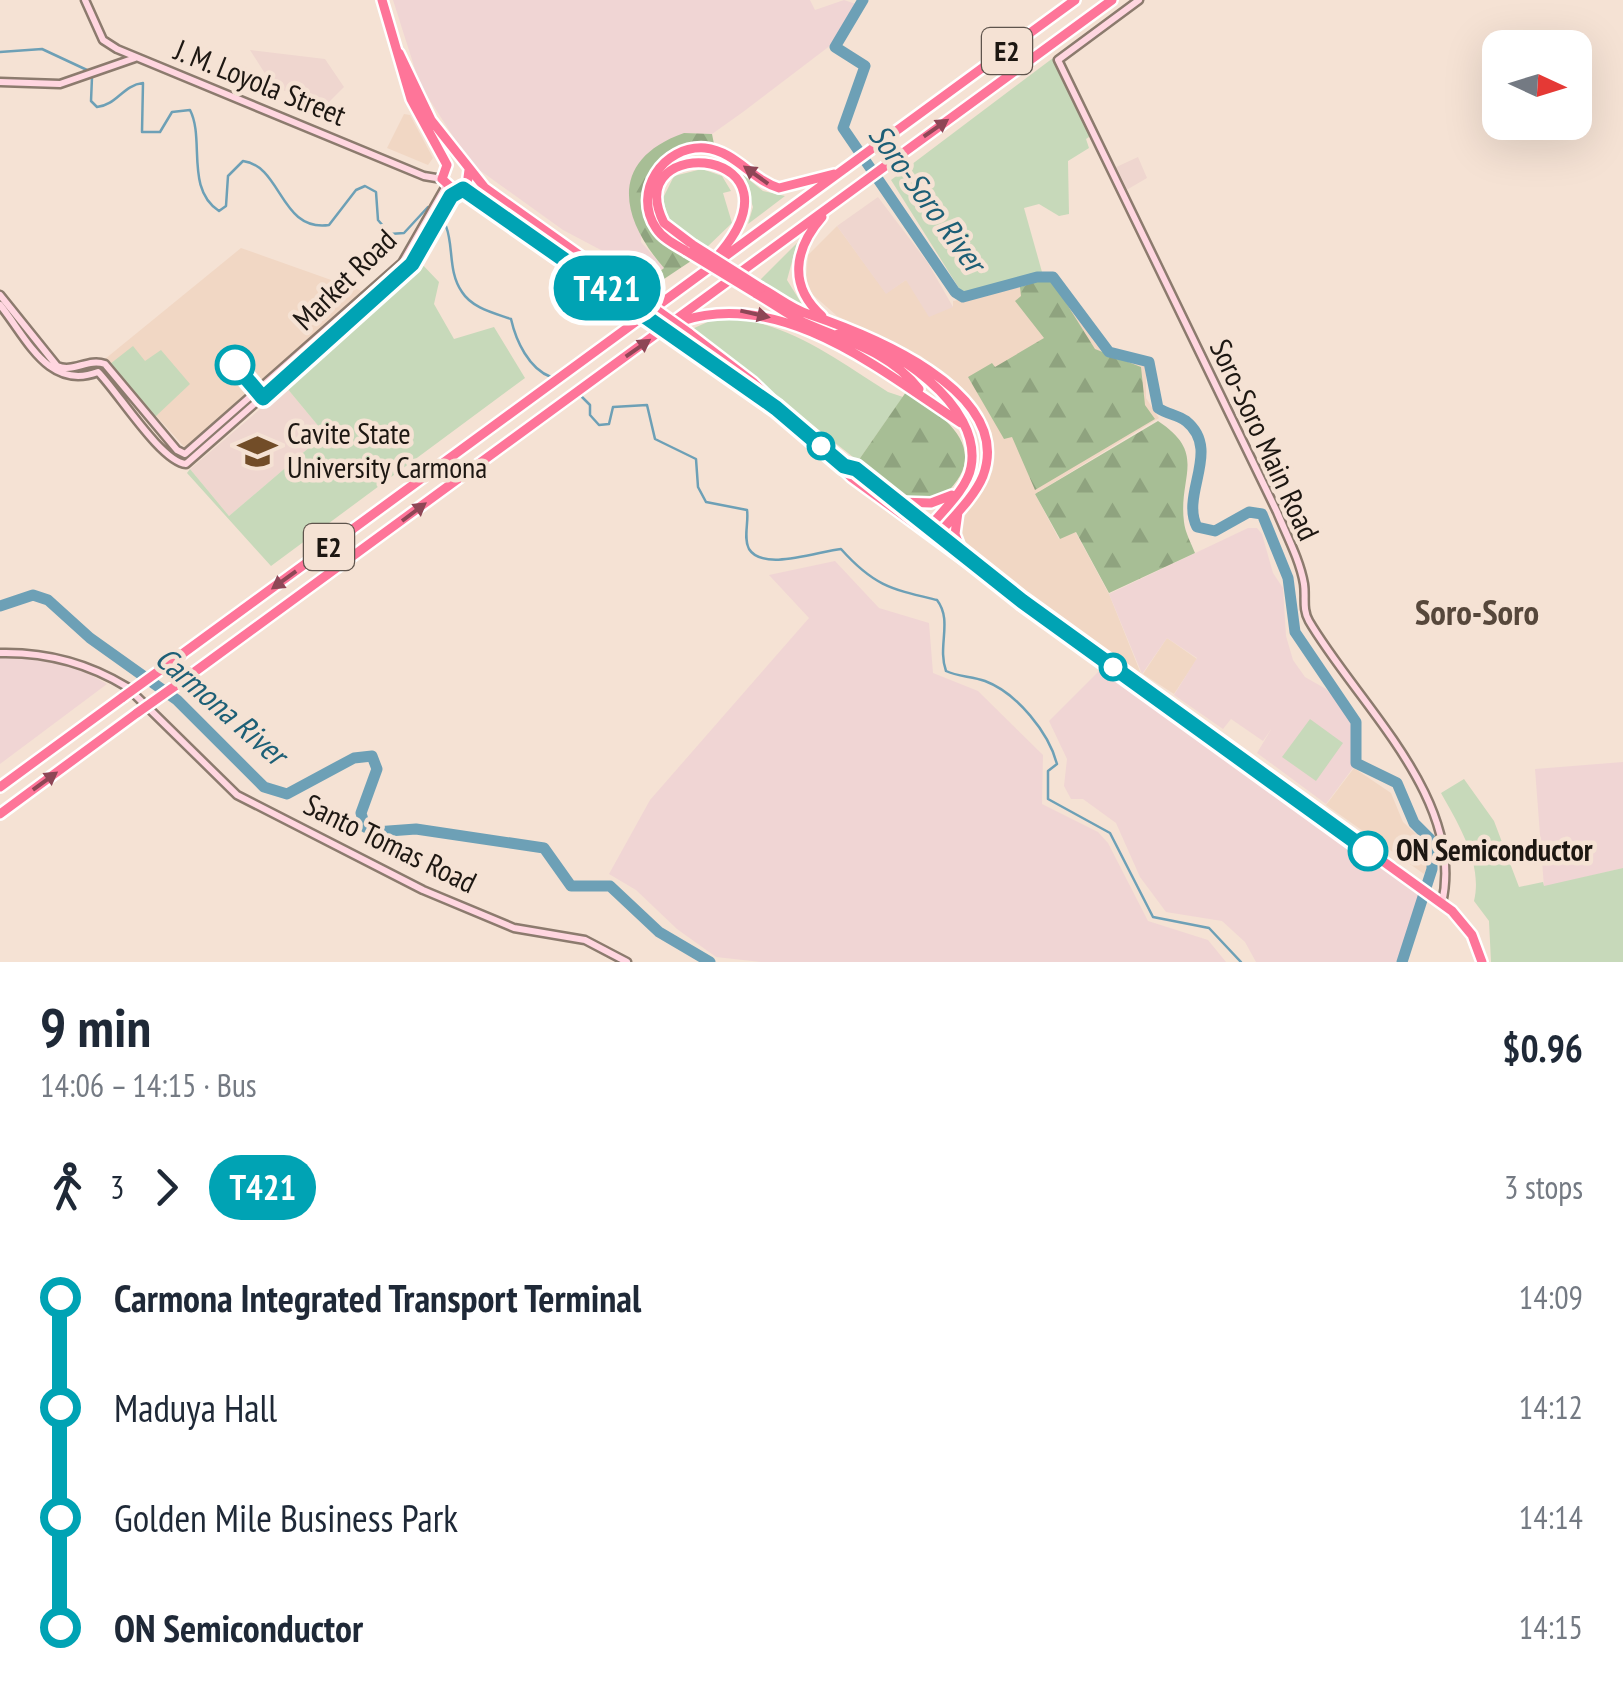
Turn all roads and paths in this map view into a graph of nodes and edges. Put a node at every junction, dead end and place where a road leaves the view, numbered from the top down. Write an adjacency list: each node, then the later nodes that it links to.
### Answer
1 (85, 0): 7 (street, J. M. Loyola Street)
2 (382, 0): 6 (highway)
3 (1075, 0): 11 (highway, E2)
4 (1112, 0): 15 (highway, E2, one-way to 4)
5 (1139, 0): 39 (street, Soro-Soro Main Road)
6 (398, 52): 9 (highway); 10 (highway)
7 (136, 58): 8 (street); 12 (street, J. M. Loyola Street)
8 (0, 82)
9 (465, 165): 10 (highway); 13 (highway); 20 (highway)
10 (447, 166): 12 (highway)
11 (846, 170): 16 (highway, one-way to 16); 17 (highway, E2)
12 (444, 182): 13 (highway); 14 (street, Market Road)
13 (460, 190): 14 (street, Market Road); 20 (highway)
14 (445, 200): 25 (street, Market Road)
15 (834, 204): 22 (highway); 23 (highway, E2)
16 (690, 248): 17 (highway); 18 (highway, bridge)
17 (698, 278): 37 (highway, E2, one-way to 37, bridge)
18 (758, 290): 22 (highway); 24 (highway)
19 (0, 295): 25 (street)
20 (633, 300): 28 (highway, bridge)
21 (0, 304): 25 (street)
22 (824, 318): 31 (highway)
23 (674, 323): 26 (highway, one-way to 26); 38 (highway, E2, one-way to 23, bridge)
24 (838, 334): 26 (highway); 27 (highway)
25 (260, 394)
26 (931, 403): 27 (highway)
27 (961, 424): 29 (highway)
28 (844, 466): 30 (highway); 32 (highway)
29 (958, 491): 30 (highway); 32 (highway)
30 (898, 502): 32 (highway)
31 (959, 509): 33 (highway); 34 (highway)
32 (927, 529): 33 (highway)
33 (937, 536): 34 (highway); 35 (highway)
34 (962, 552): 35 (highway)
35 (1022, 601): 39 (highway)
36 (0, 653): 40 (street, Santo Tomas Road)
37 (0, 787)
38 (0, 814)
39 (1440, 901): 41 (highway)
40 (627, 962)
41 (1482, 962)

